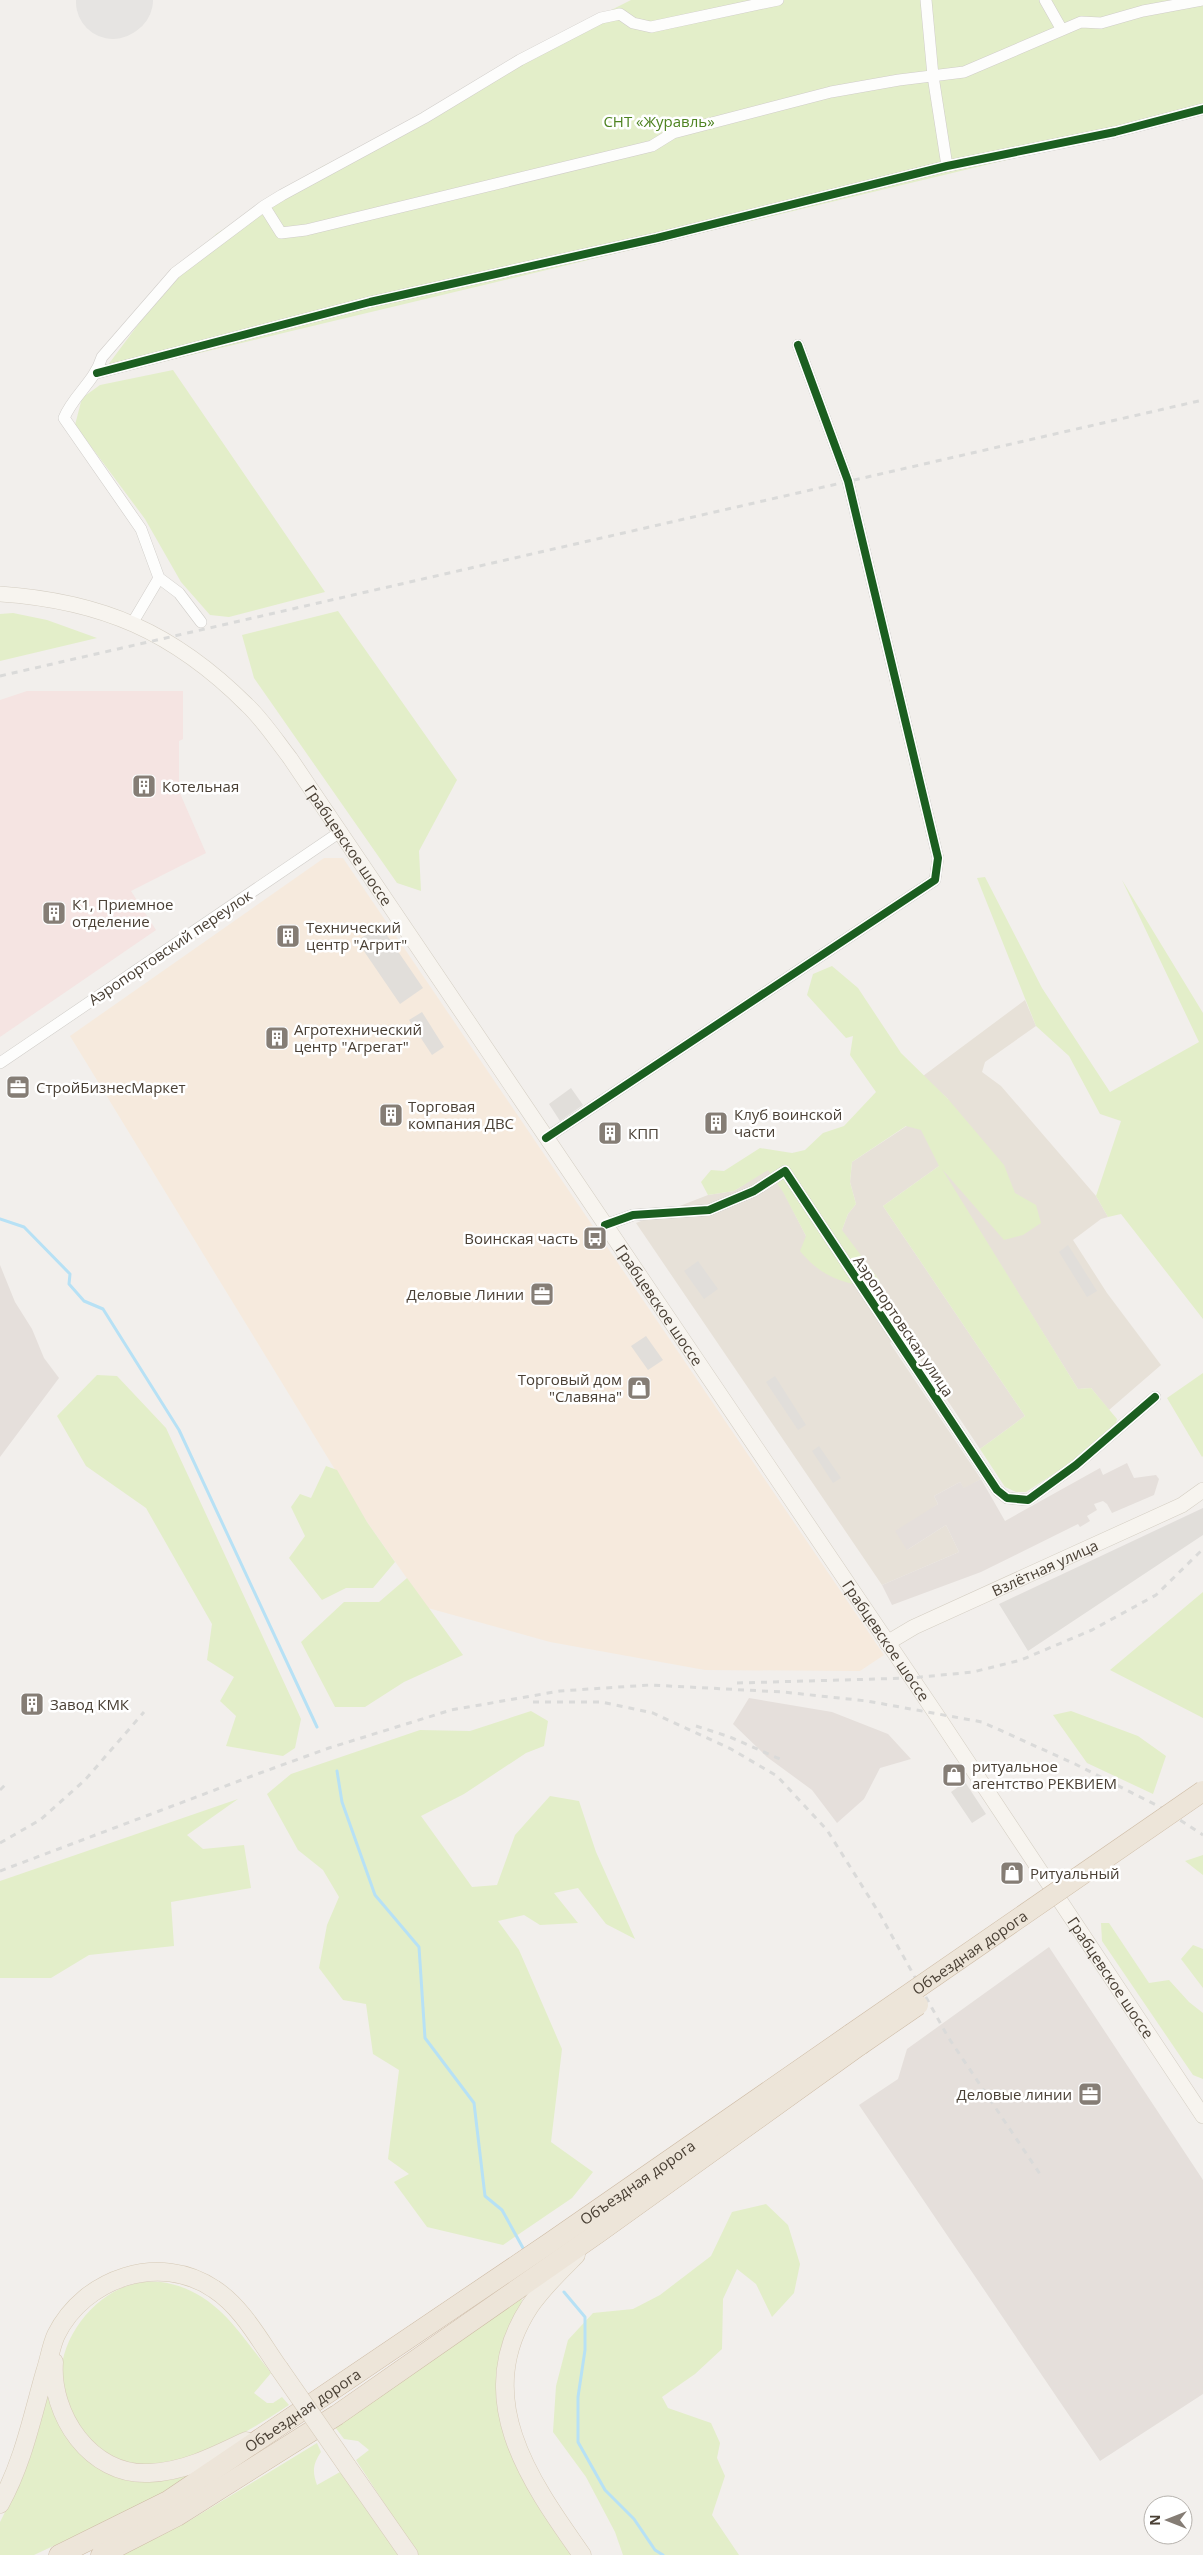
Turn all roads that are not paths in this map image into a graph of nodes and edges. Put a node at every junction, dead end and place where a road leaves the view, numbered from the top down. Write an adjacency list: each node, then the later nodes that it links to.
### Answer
1 (778, 0): 9 (street)
2 (926, 0): 6 (street)
3 (1045, 0): 5 (street)
4 (1203, 0): 5 (street)
5 (1062, 30): 6 (street)
6 (933, 76): 8 (street); 9 (street)
7 (1203, 109): 8 (street)
8 (947, 166): 11 (street)
9 (264, 206): 11 (street)
10 (798, 345): 18 (street)
11 (97, 373): 12 (street)
12 (159, 578): 14 (street); 15 (street)
13 (0, 594): 14 (main road, Грабцевское шоссе)
14 (133, 622): 16 (main road, Грабцевское шоссе)
15 (201, 622)
16 (340, 832): 17 (street, Аэропортовский переулок); 18 (main road, Грабцевское шоссе)
17 (0, 1063)
18 (546, 1138): 19 (main road, Грабцевское шоссе)
19 (605, 1225): 20 (street, Аэропортовская улица); 22 (main road, Грабцевское шоссе)
20 (1155, 1397)
21 (1203, 1490): 22 (main road, Взлётная улица)
22 (887, 1642): 26 (main road, Грабцевское шоссе)
23 (1203, 1791): 25 (highway, Объездная дорога, bridge)
24 (1203, 1806): 25 (highway, Объездная дорога, bridge)
25 (856, 2040): 27 (highway, Объездная дорога); 29 (highway, Объездная дорога)
26 (1203, 2116)
27 (598, 2233): 32 (highway, Объездная дорога); 34 (main road)
28 (56, 2336): 29 (main road); 30 (main road); 33 (main road, bridge)
29 (285, 2423): 31 (highway, Объездная дорога)
30 (0, 2504)
31 (59, 2555)
32 (102, 2555)
33 (409, 2555)
34 (582, 2555)

